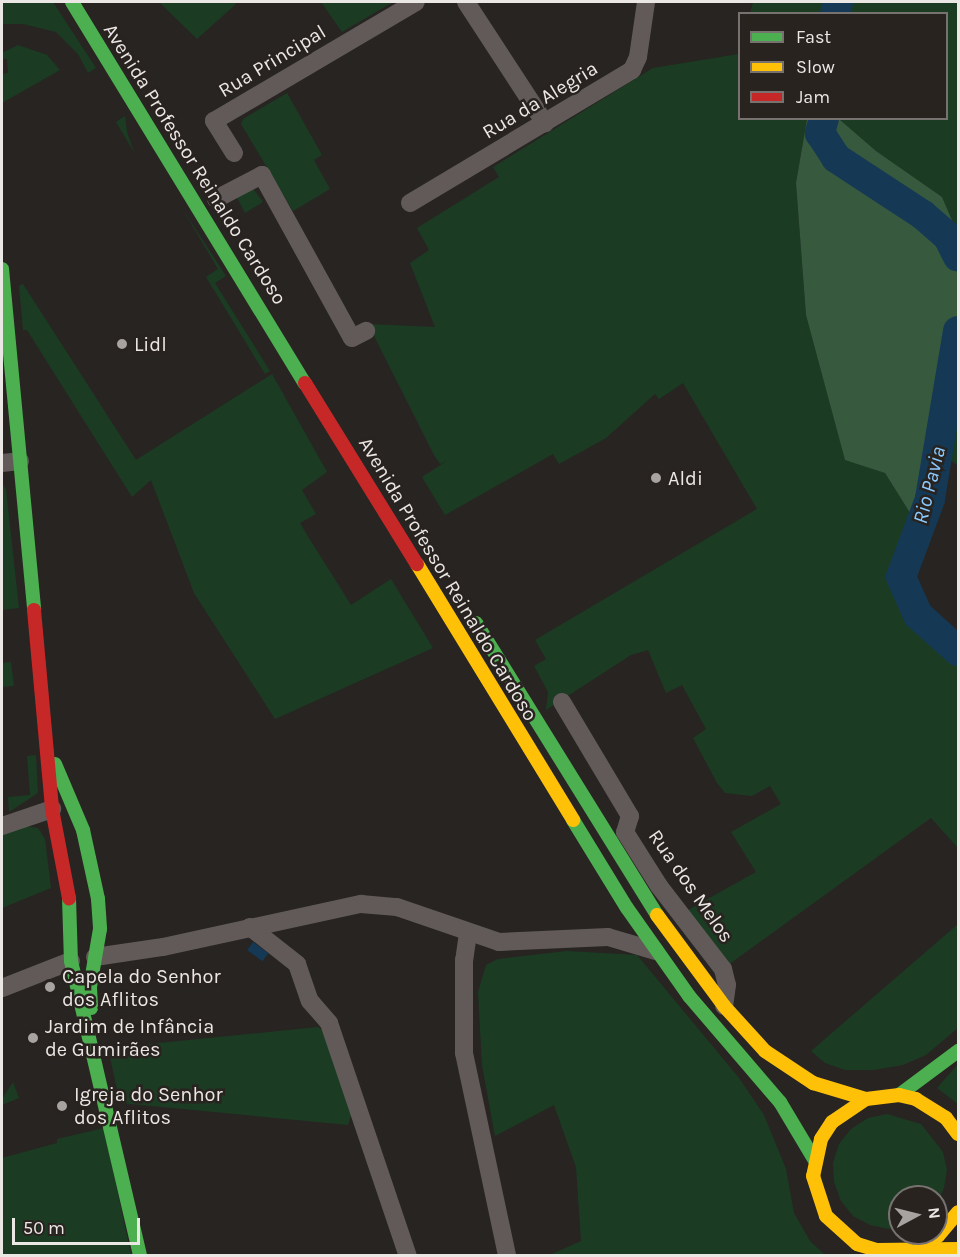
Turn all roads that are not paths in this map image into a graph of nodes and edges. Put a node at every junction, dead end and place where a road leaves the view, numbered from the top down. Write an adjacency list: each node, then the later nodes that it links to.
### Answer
1 (72, 2): 22 (main road, Avenida Professor Reinaldo Cardoso)
2 (416, 2): 6 (street, Rua Principal)
3 (466, 2): 5 (street)
4 (646, 2): 5 (street, Rua da Alegria)
5 (545, 123): 8 (street, Rua da Alegria)
6 (234, 153)
7 (216, 199): 10 (street)
8 (410, 203)
9 (2, 269): 11 (main road)
10 (366, 331)
11 (11, 462): 14 (main road)
12 (469, 611): 16 (main road, Avenida Professor Reinaldo Cardoso)
13 (562, 702): 15 (street, Rua dos Melos)
14 (44, 735): 17 (main road); 18 (main road)
15 (599, 762): 16 (street); 26 (street, Rua dos Melos)
16 (571, 778): 26 (main road, Avenida Professor Reinaldo Cardoso)
17 (71, 803): 18 (main road); 24 (main road)
18 (52, 809): 19 (street); 23 (main road)
19 (2, 826)
20 (250, 927): 21 (street); 24 (street); 37 (street)
21 (468, 933): 22 (street); 38 (street)
22 (656, 951): 32 (main road, Avenida Professor Reinaldo Cardoso)
23 (70, 956): 24 (main road); 25 (street); 28 (main road)
24 (95, 957): 28 (main road)
25 (2, 988)
26 (724, 1006): 30 (main road, Avenida Professor Reinaldo Cardoso)
27 (958, 1051): 29 (main road)
28 (100, 1079): 36 (main road)
29 (899, 1095): 30 (main road); 31 (main road)
30 (866, 1099): 32 (main road)
31 (958, 1134)
32 (814, 1159): 34 (main road)
33 (958, 1212): 34 (main road)
34 (918, 1247): 35 (main road)
35 (958, 1249)
36 (140, 1256)
37 (408, 1256)
38 (507, 1256)

